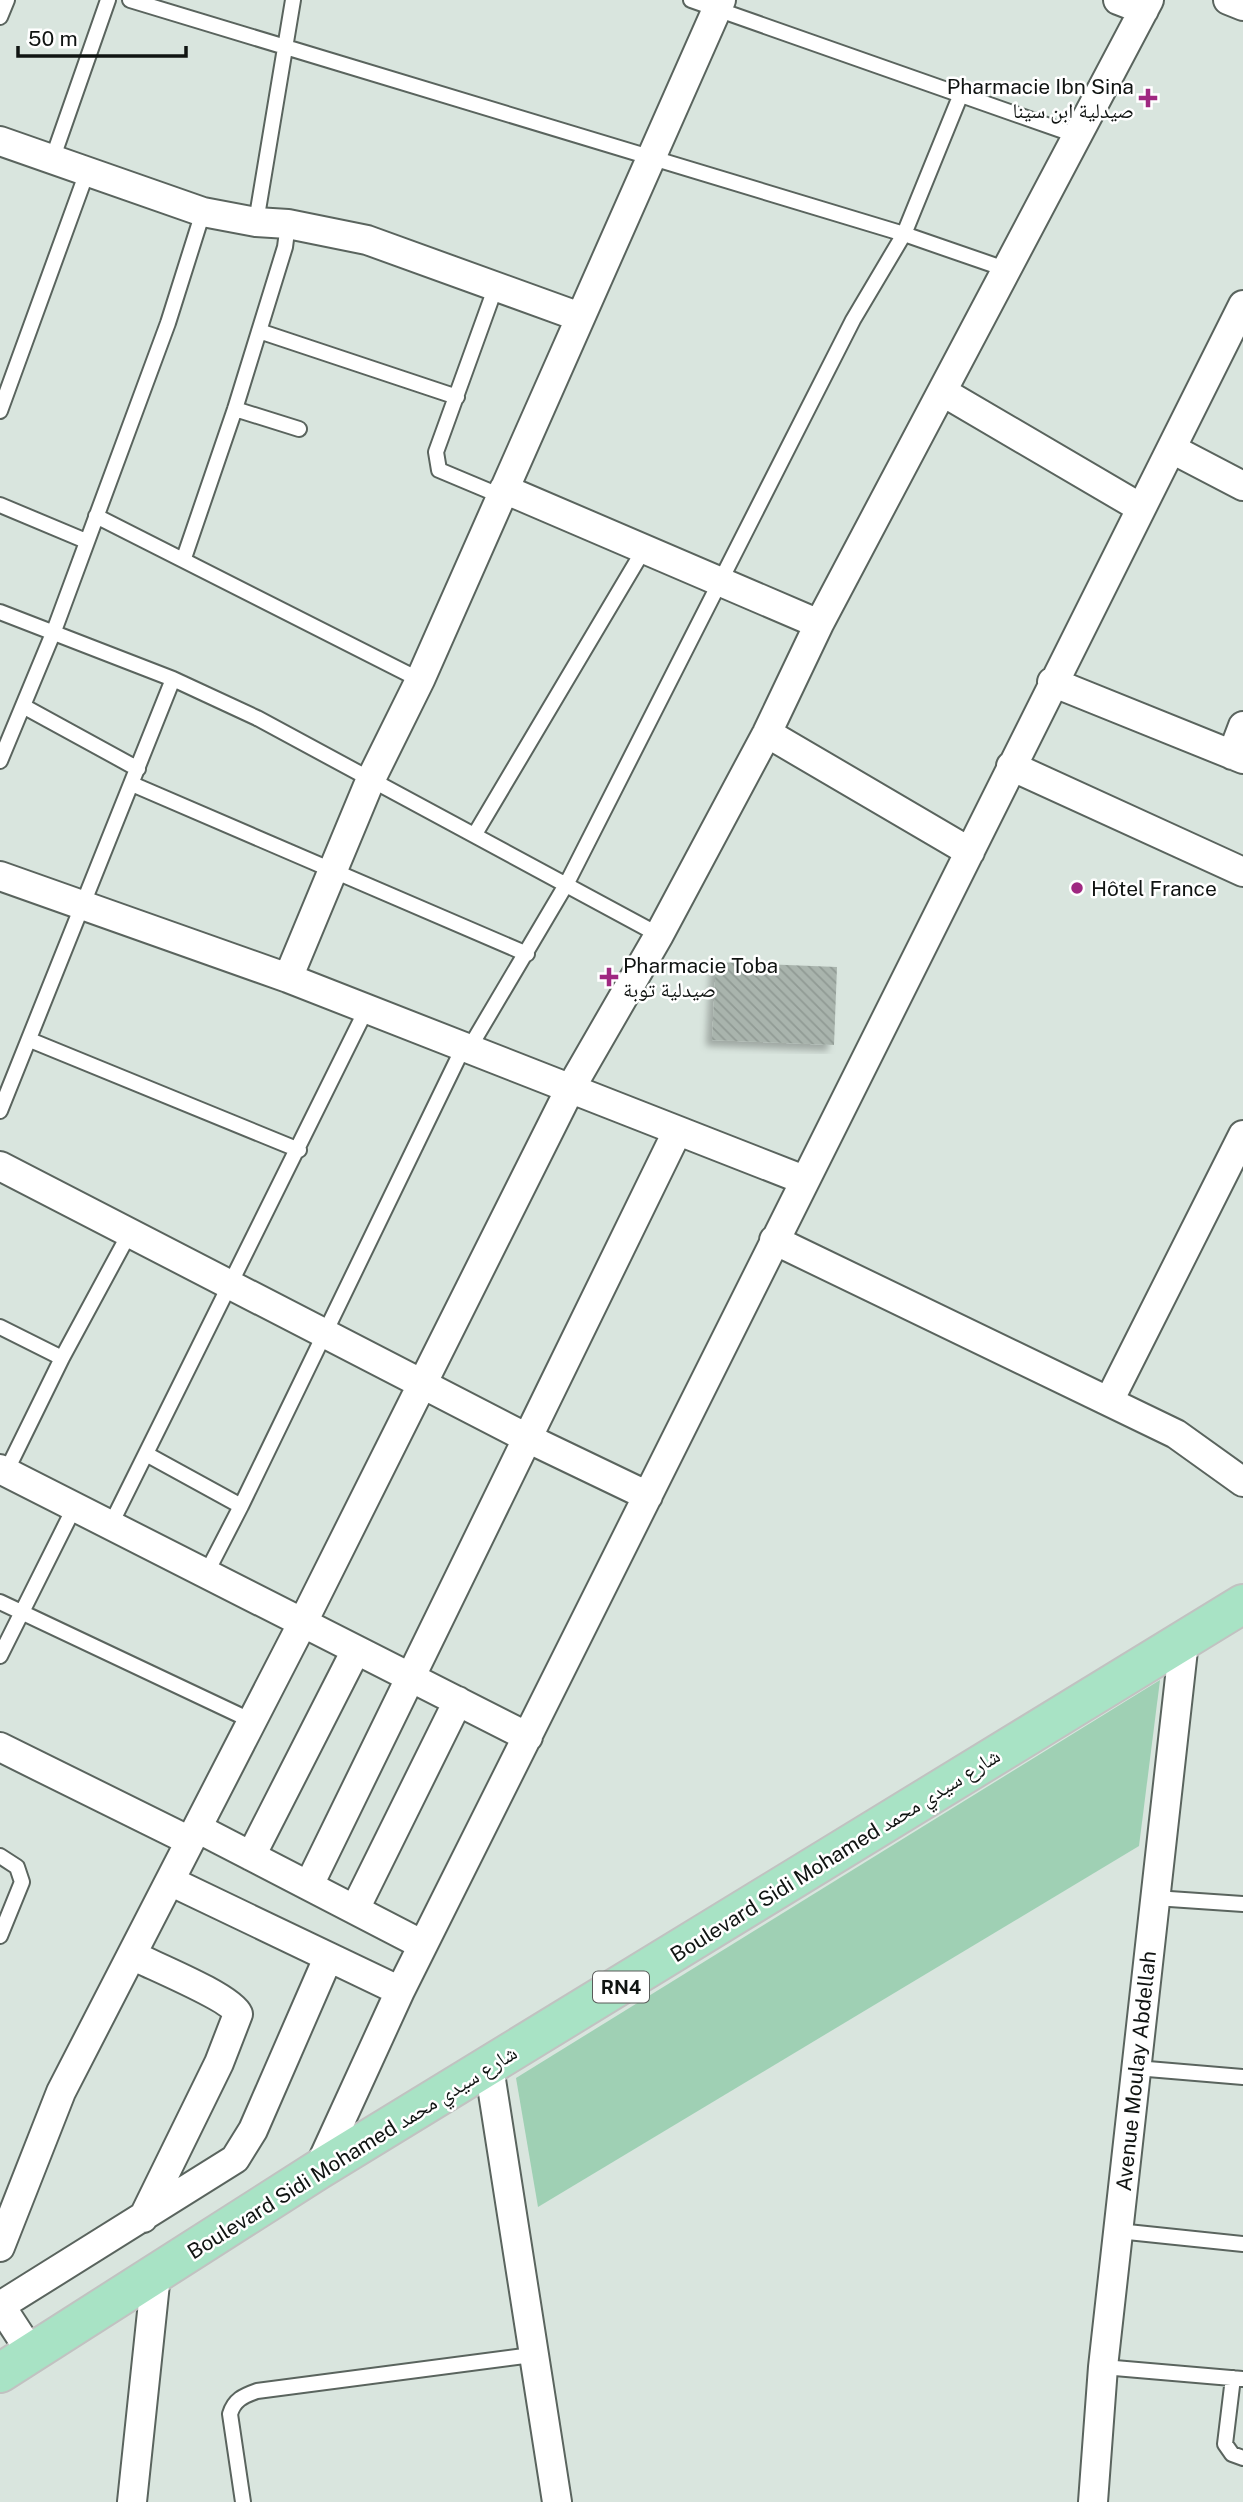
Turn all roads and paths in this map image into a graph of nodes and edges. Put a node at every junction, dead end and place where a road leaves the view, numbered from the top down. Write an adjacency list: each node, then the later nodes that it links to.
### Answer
1 (7, 0): 9 (lane)
2 (108, 0): 15 (lane)
3 (130, 0): 10 (lane)
4 (293, 0): 10 (lane)
5 (1228, 0): 8 (street)
6 (710, 3): 11 (lane); 14 (street)
7 (1137, 3): 12 (street)
8 (1243, 6)
9 (0, 17)
10 (286, 46): 14 (lane); 18 (lane)
11 (961, 94): 12 (lane); 20 (lane)
12 (1075, 135): 21 (street)
13 (0, 141): 15 (street)
14 (650, 157): 20 (lane); 24 (street)
15 (52, 160): 16 (street)
16 (87, 172): 17 (street); 29 (lane)
17 (203, 212): 18 (street); 36 (lane)
18 (256, 222): 19 (street)
19 (288, 224): 22 (street); 25 (lane)
20 (904, 234): 21 (lane); 40 (lane)
21 (1008, 270): 26 (street)
22 (496, 286): 24 (street); 27 (lane)
23 (1243, 304): 31 (street)
24 (580, 317): 33 (street)
25 (259, 331): 27 (lane); 28 (lane)
26 (943, 392): 35 (street); 42 (street)
27 (457, 397): 33 (lane)
28 (235, 409): 30 (lane); 39 (lane)
29 (0, 411)
30 (299, 429)
31 (1172, 449): 32 (street); 35 (street)
32 (1243, 486)
33 (502, 493): 38 (street); 45 (street)
34 (0, 505): 37 (lane)
35 (1141, 508): 46 (street)
36 (96, 516): 37 (lane); 39 (lane)
37 (86, 541): 43 (lane)
38 (643, 551): 40 (street); 56 (lane)
39 (184, 558): 45 (lane)
40 (722, 584): 42 (street); 61 (lane)
41 (0, 612): 43 (lane)
42 (819, 624): 49 (street)
43 (54, 631): 44 (lane); 47 (lane)
44 (173, 679): 53 (lane); 54 (lane)
45 (420, 680): 54 (street)
46 (1052, 682): 50 (street); 52 (street)
47 (23, 706): 51 (lane); 53 (lane)
48 (1243, 726): 50 (street)
49 (767, 733): 57 (street); 63 (street)
50 (1238, 757)
51 (0, 761)
52 (1011, 766): 57 (street); 59 (street)
53 (138, 769): 55 (lane)
54 (370, 781): 56 (lane); 58 (street)
55 (132, 784): 58 (lane); 62 (lane)
56 (475, 834): 61 (lane)
57 (970, 852): 75 (street)
58 (332, 872): 64 (lane); 65 (street)
59 (1243, 872)
60 (0, 876): 62 (street)
61 (568, 883): 63 (lane); 64 (lane)
62 (84, 905): 65 (street); 67 (lane)
63 (659, 934): 69 (street)
64 (527, 954): 68 (lane)
65 (288, 978): 66 (street)
66 (367, 1008): 68 (street); 73 (lane)
67 (30, 1040): 70 (lane); 73 (lane)
68 (467, 1046): 69 (street); 80 (lane)
69 (569, 1091): 71 (street); 82 (street)
70 (0, 1111)
71 (677, 1132): 75 (street); 84 (street)
72 (1243, 1135): 83 (street)
73 (299, 1150): 78 (lane)
74 (0, 1166): 76 (street)
75 (804, 1180): 77 (street)
76 (129, 1234): 78 (street); 81 (lane)
77 (774, 1240): 83 (street); 88 (street)
78 (232, 1285): 80 (street); 85 (lane)
79 (0, 1327): 81 (lane)
80 (323, 1334): 82 (street); 89 (lane)
81 (62, 1358): 86 (lane)
82 (421, 1384): 84 (street); 96 (street)
83 (1109, 1401): 87 (street)
84 (525, 1437): 88 (street); 100 (street)
85 (148, 1455): 89 (lane); 91 (lane)
86 (3, 1470): 90 (street)
87 (1243, 1482)
88 (648, 1496): 103 (street)
89 (241, 1506): 92 (lane)
90 (74, 1508): 91 (street); 95 (lane)
91 (111, 1524): 92 (street)
92 (207, 1572): 96 (street)
93 (0, 1602): 95 (lane)
94 (1243, 1604): 97 (main road, Boulevard Sidi Mohamed شارع سيدي محمد / RN4)
95 (21, 1613): 99 (lane); 102 (lane)
96 (303, 1622): 98 (street); 102 (street)
97 (1184, 1641): 110 (street, Avenue Moulay Abdellah); 118 (main road, Boulevard Sidi Mohamed شارع سيدي محمد / RN4)
98 (356, 1650): 100 (street); 107 (street)
99 (0, 1656)
100 (409, 1677): 101 (street); 109 (street)
101 (458, 1701): 103 (street); 112 (street)
102 (252, 1721): 105 (street)
103 (528, 1737): 114 (street)
104 (0, 1747): 105 (street)
105 (194, 1834): 107 (street); 108 (street)
106 (0, 1856): 113 (lane)
107 (251, 1856): 109 (street)
108 (170, 1881): 115 (street); 116 (street)
109 (309, 1885): 112 (street)
110 (1154, 1898): 111 (lane); 119 (street, Avenue Moulay Abdellah)
111 (1243, 1904)
112 (355, 1909): 114 (street)
113 (0, 1936)
114 (424, 1945): 117 (street)
115 (132, 1955): 122 (street); 125 (street)
116 (328, 1958): 117 (street); 122 (street)
117 (400, 1991): 121 (street)
118 (489, 2067): 121 (main road, Boulevard Sidi Mohamed شارع سيدي محمد / RN4); 129 (street)
119 (1136, 2068): 120 (lane); 123 (street, Avenue Moulay Abdellah)
120 (1243, 2077)
121 (318, 2171): 126 (main road, Boulevard Sidi Mohamed شارع سيدي محمد / RN4)
122 (144, 2218): 127 (street)
123 (1118, 2231): 124 (lane); 130 (street, Avenue Moulay Abdellah)
124 (1243, 2244)
125 (0, 2247)
126 (156, 2274): 128 (main road, Boulevard Sidi Mohamed شارع سيدي محمد / RN4); 134 (street)
127 (0, 2306): 128 (street)
128 (32, 2354): 131 (main road, Boulevard Sidi Mohamed شارع سيدي محمد / RN4)
129 (532, 2355): 135 (lane); 136 (street)
130 (1103, 2367): 132 (lane); 137 (street, Avenue Moulay Abdellah)
131 (0, 2373)
132 (1238, 2378): 133 (lane)
133 (1243, 2458)
134 (132, 2502)
135 (243, 2502)
136 (556, 2502)
137 (1093, 2502)

